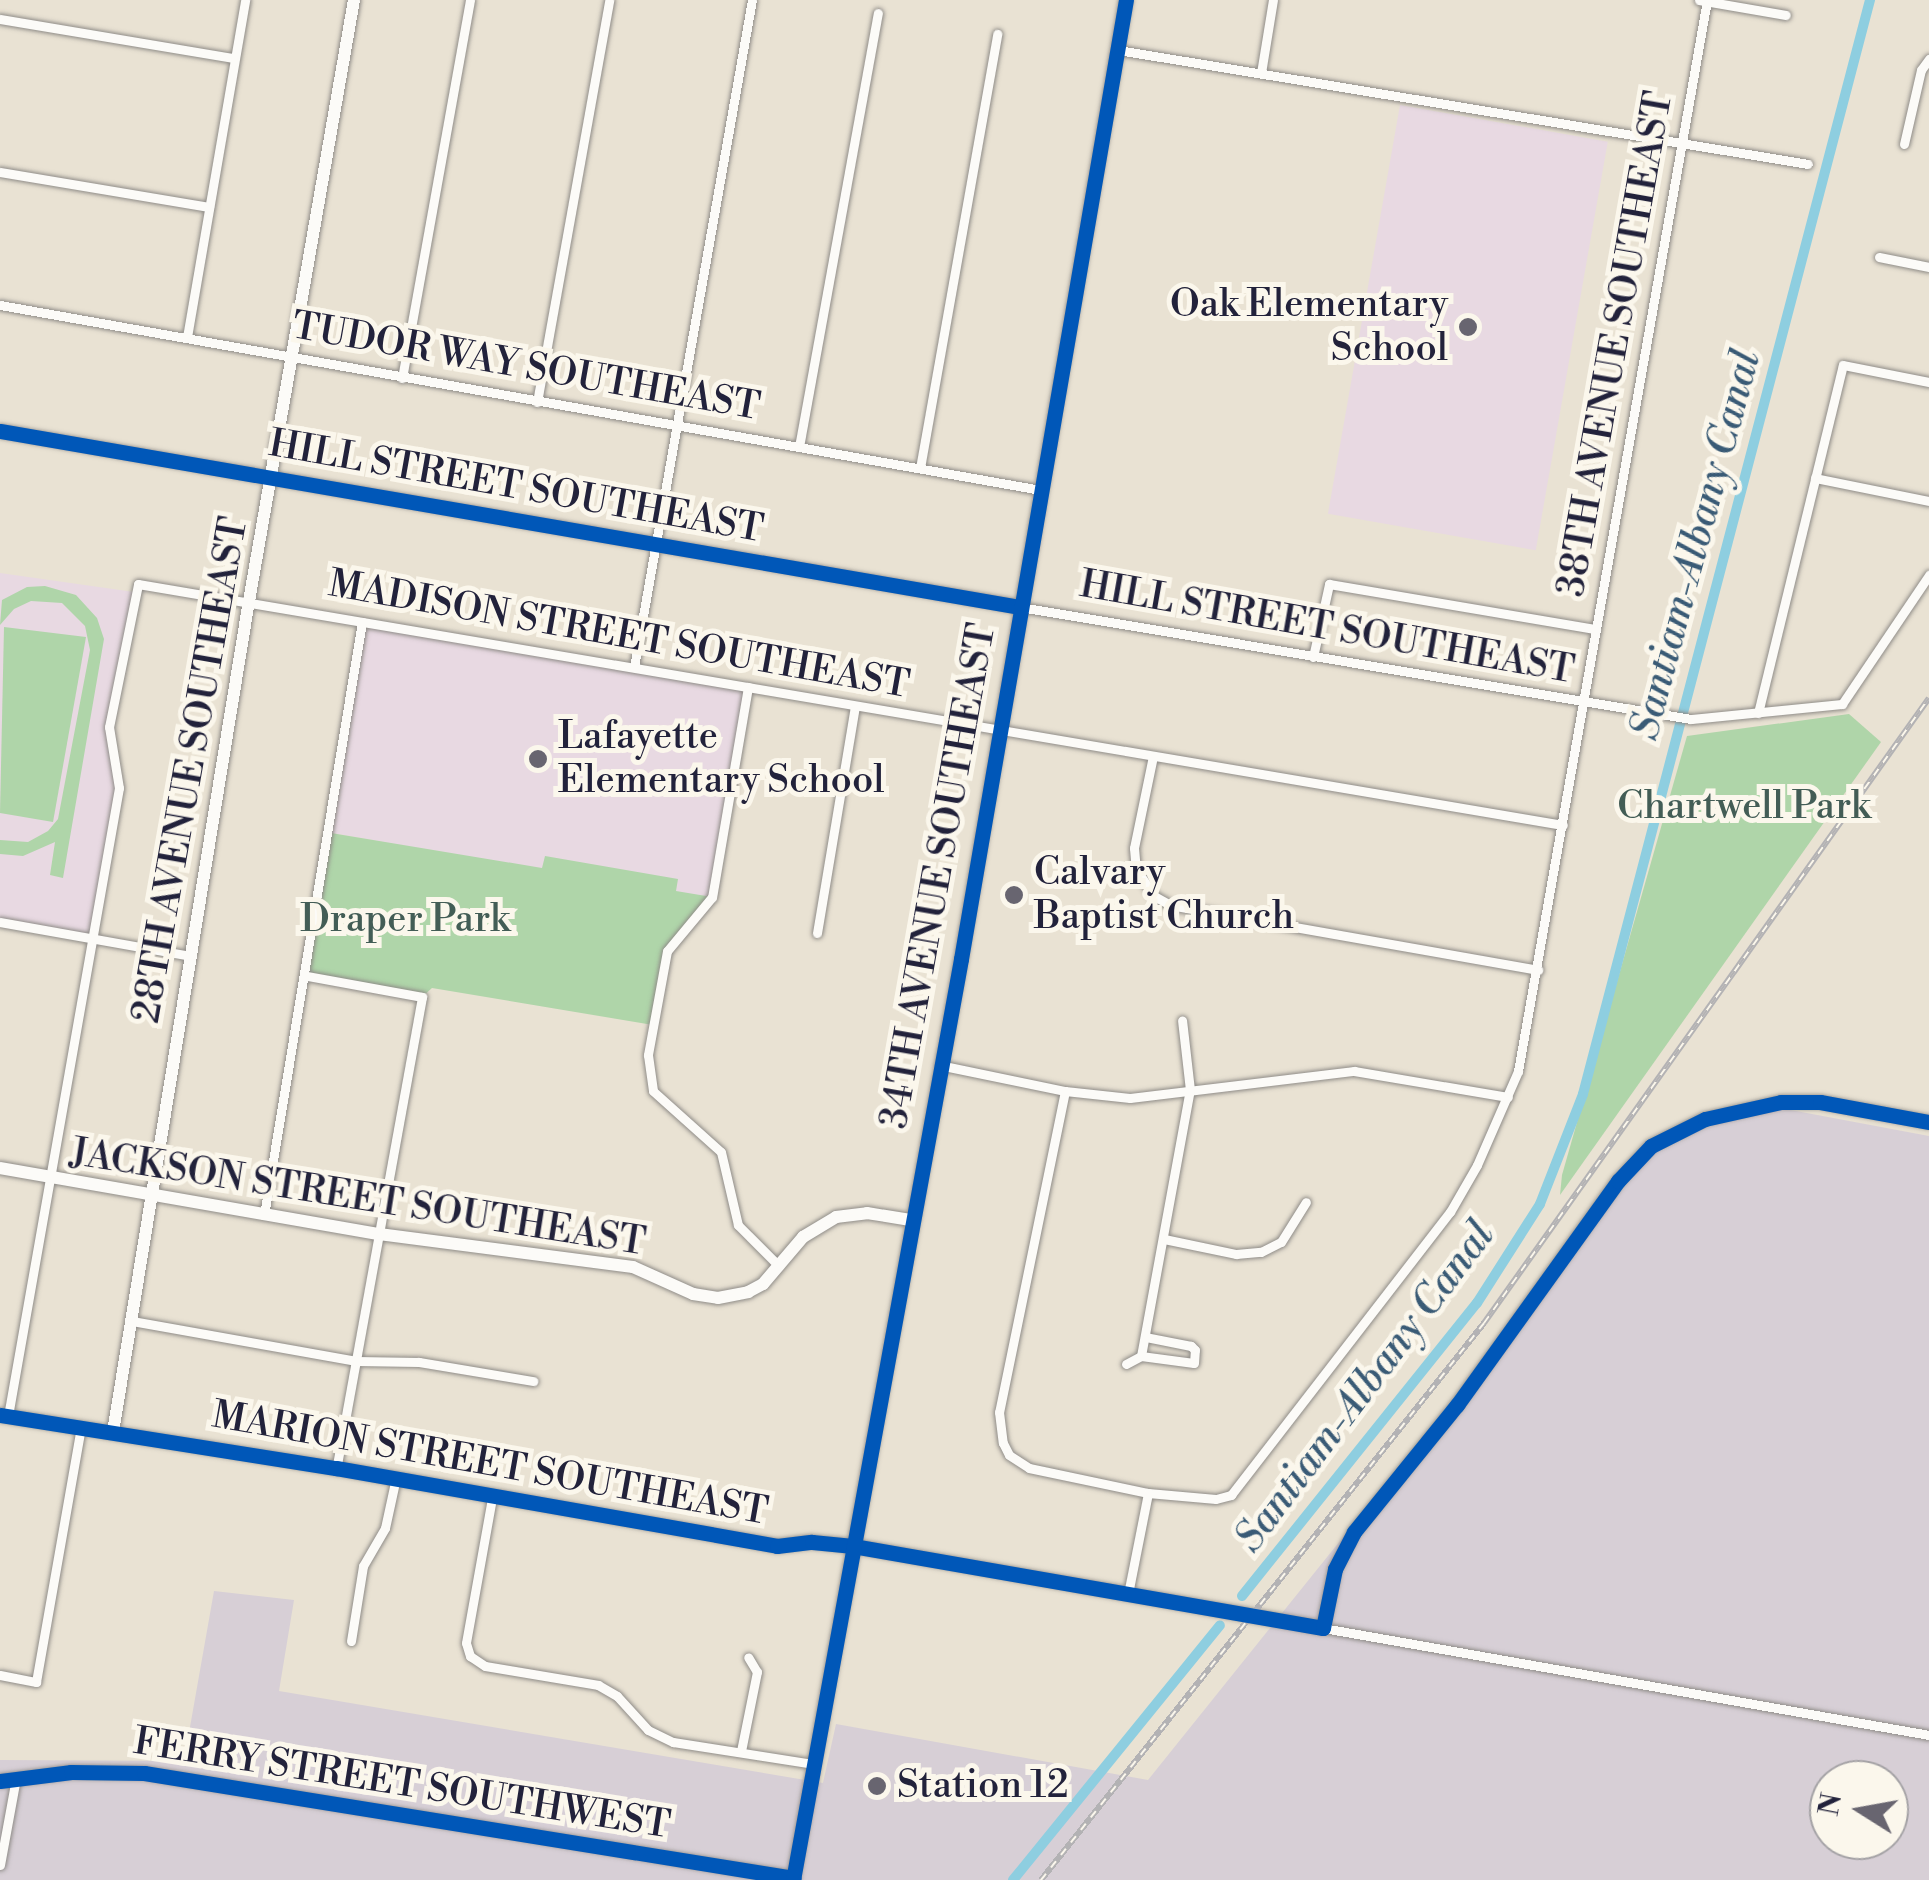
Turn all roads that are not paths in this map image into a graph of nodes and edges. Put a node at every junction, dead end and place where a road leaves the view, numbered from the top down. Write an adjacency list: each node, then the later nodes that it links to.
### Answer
1 (245, 0): 14 (street)
2 (354, 0): 26 (street, 28TH AVENUE SOUTHEAST)
3 (470, 0): 27 (street)
4 (609, 0): 29 (street)
5 (752, 0): 30 (street)
6 (1126, 0): 13 (street, 34TH AVENUE SOUTHEAST)
7 (1273, 0): 16 (street)
8 (1704, 0): 10 (street); 17 (street, 38TH AVENUE SOUTHEAST)
9 (878, 13): 32 (street)
10 (1786, 15)
11 (0, 19): 14 (street)
12 (997, 34): 33 (street)
13 (1118, 50): 16 (street); 36 (street, 34TH AVENUE SOUTHEAST)
14 (234, 58): 21 (street)
15 (1929, 59): 18 (street)
16 (1261, 73): 17 (street)
17 (1683, 143): 19 (street); 43 (street, 38TH AVENUE SOUTHEAST)
18 (1904, 144)
19 (1808, 164)
20 (0, 172): 21 (street)
21 (208, 208): 25 (street)
22 (1879, 257): 23 (street)
23 (1929, 267)
24 (0, 305): 25 (street, TUDOR WAY SOUTHEAST)
25 (188, 337): 26 (street, TUDOR WAY SOUTHEAST)
26 (293, 355): 27 (street, TUDOR WAY SOUTHEAST); 34 (street, 28TH AVENUE SOUTHEAST)
27 (402, 378): 29 (street, TUDOR WAY SOUTHEAST)
28 (1929, 382): 35 (street)
29 (537, 402): 30 (street, TUDOR WAY SOUTHEAST)
30 (674, 426): 32 (street, TUDOR WAY SOUTHEAST); 38 (street)
31 (0, 431): 34 (street, HILL STREET SOUTHEAST)
32 (798, 447): 33 (street, TUDOR WAY SOUTHEAST)
33 (920, 468): 36 (street, TUDOR WAY SOUTHEAST)
34 (271, 478): 38 (street, HILL STREET SOUTHEAST); 40 (street, 28TH AVENUE SOUTHEAST)
35 (1815, 478): 37 (street); 49 (street)
36 (1041, 490): 41 (street, 34TH AVENUE SOUTHEAST)
37 (1929, 501)
38 (655, 544): 41 (street, HILL STREET SOUTHEAST); 45 (street)
39 (1929, 575): 49 (street, HILL STREET SOUTHEAST)
40 (249, 601): 42 (street, MADISON STREET SOUTHEAST); 55 (street, MADISON STREET SOUTHEAST); 56 (street, 28TH AVENUE SOUTHEAST)
41 (1020, 607): 44 (street, HILL STREET SOUTHEAST); 50 (street, 34TH AVENUE SOUTHEAST)
42 (362, 622): 45 (street, MADISON STREET SOUTHEAST); 58 (street)
43 (1596, 629): 44 (street); 47 (street, 38TH AVENUE SOUTHEAST)
44 (1313, 656): 47 (street, HILL STREET SOUTHEAST)
45 (634, 667): 46 (street, MADISON STREET SOUTHEAST)
46 (748, 686): 48 (street, MADISON STREET SOUTHEAST); 73 (street)
47 (1584, 702): 49 (street, HILL STREET SOUTHEAST); 52 (street, 38TH AVENUE SOUTHEAST)
48 (855, 706): 50 (street, MADISON STREET SOUTHEAST); 54 (street)
49 (1758, 713)
50 (1000, 729): 51 (street, MADISON STREET SOUTHEAST); 60 (street, 34TH AVENUE SOUTHEAST)
51 (1152, 756): 52 (street, MADISON STREET SOUTHEAST); 57 (street)
52 (1563, 825): 57 (street, 38TH AVENUE SOUTHEAST)
53 (0, 922): 55 (street)
54 (817, 934)
55 (94, 940): 56 (street); 66 (street)
56 (190, 956): 67 (street, 28TH AVENUE SOUTHEAST)
57 (1538, 970): 63 (street, 38TH AVENUE SOUTHEAST)
58 (307, 976): 69 (street); 71 (street)
59 (1182, 1020): 61 (street)
60 (939, 1065): 62 (street); 70 (street, 34TH AVENUE SOUTHEAST)
61 (1190, 1090): 62 (street); 63 (street); 72 (street)
62 (1066, 1091): 85 (street)
63 (1508, 1097): 85 (street, 38TH AVENUE SOUTHEAST)
64 (1929, 1122): 89 (street)
65 (0, 1168): 66 (street, JACKSON STREET SOUTHEAST)
66 (53, 1178): 67 (street, JACKSON STREET SOUTHEAST); 80 (street)
67 (152, 1195): 69 (street, JACKSON STREET SOUTHEAST); 74 (street, 28TH AVENUE SOUTHEAST)
68 (1306, 1202): 72 (street)
69 (264, 1214): 71 (street, JACKSON STREET SOUTHEAST)
70 (910, 1220): 73 (street, JACKSON STREET SOUTHEAST); 87 (street, 34TH AVENUE SOUTHEAST)
71 (379, 1234): 73 (street, JACKSON STREET SOUTHEAST); 77 (street)
72 (1164, 1239): 75 (street)
73 (779, 1266)
74 (132, 1321): 77 (street); 82 (street, 28TH AVENUE SOUTHEAST)
75 (1145, 1337): 76 (street); 76 (street)
76 (1141, 1356): 78 (street)
77 (356, 1361): 79 (street); 83 (street)
78 (1126, 1364)
79 (532, 1381)
80 (4, 1415): 81 (street, MARION STREET SOUTHEAST)
81 (81, 1428): 82 (street, MARION STREET SOUTHEAST); 92 (street)
82 (112, 1432): 83 (street, MARION STREET SOUTHEAST)
83 (336, 1468): 84 (street, MARION STREET SOUTHEAST)
84 (395, 1482): 86 (street, MARION STREET SOUTHEAST); 90 (street)
85 (1148, 1492): 88 (street)
86 (492, 1498): 87 (street, MARION STREET SOUTHEAST); 94 (street)
87 (853, 1546): 88 (street, MARION STREET SOUTHEAST); 95 (street, 34TH AVENUE SOUTHEAST)
88 (1128, 1594): 89 (street, MARION STREET SOUTHEAST)
89 (1324, 1628): 93 (street, MARION STREET SOUTHEAST)
90 (352, 1641)
91 (748, 1657): 94 (street)
92 (0, 1675)
93 (1929, 1734)
94 (741, 1751): 95 (street)
95 (814, 1764): 99 (street, 34TH AVENUE SOUTHEAST)
96 (16, 1778): 97 (street, FERRY STREET SOUTHWEST); 98 (street); 99 (street, FERRY STREET SOUTHWEST)
97 (0, 1781)
98 (0, 1865)
99 (794, 1879)

